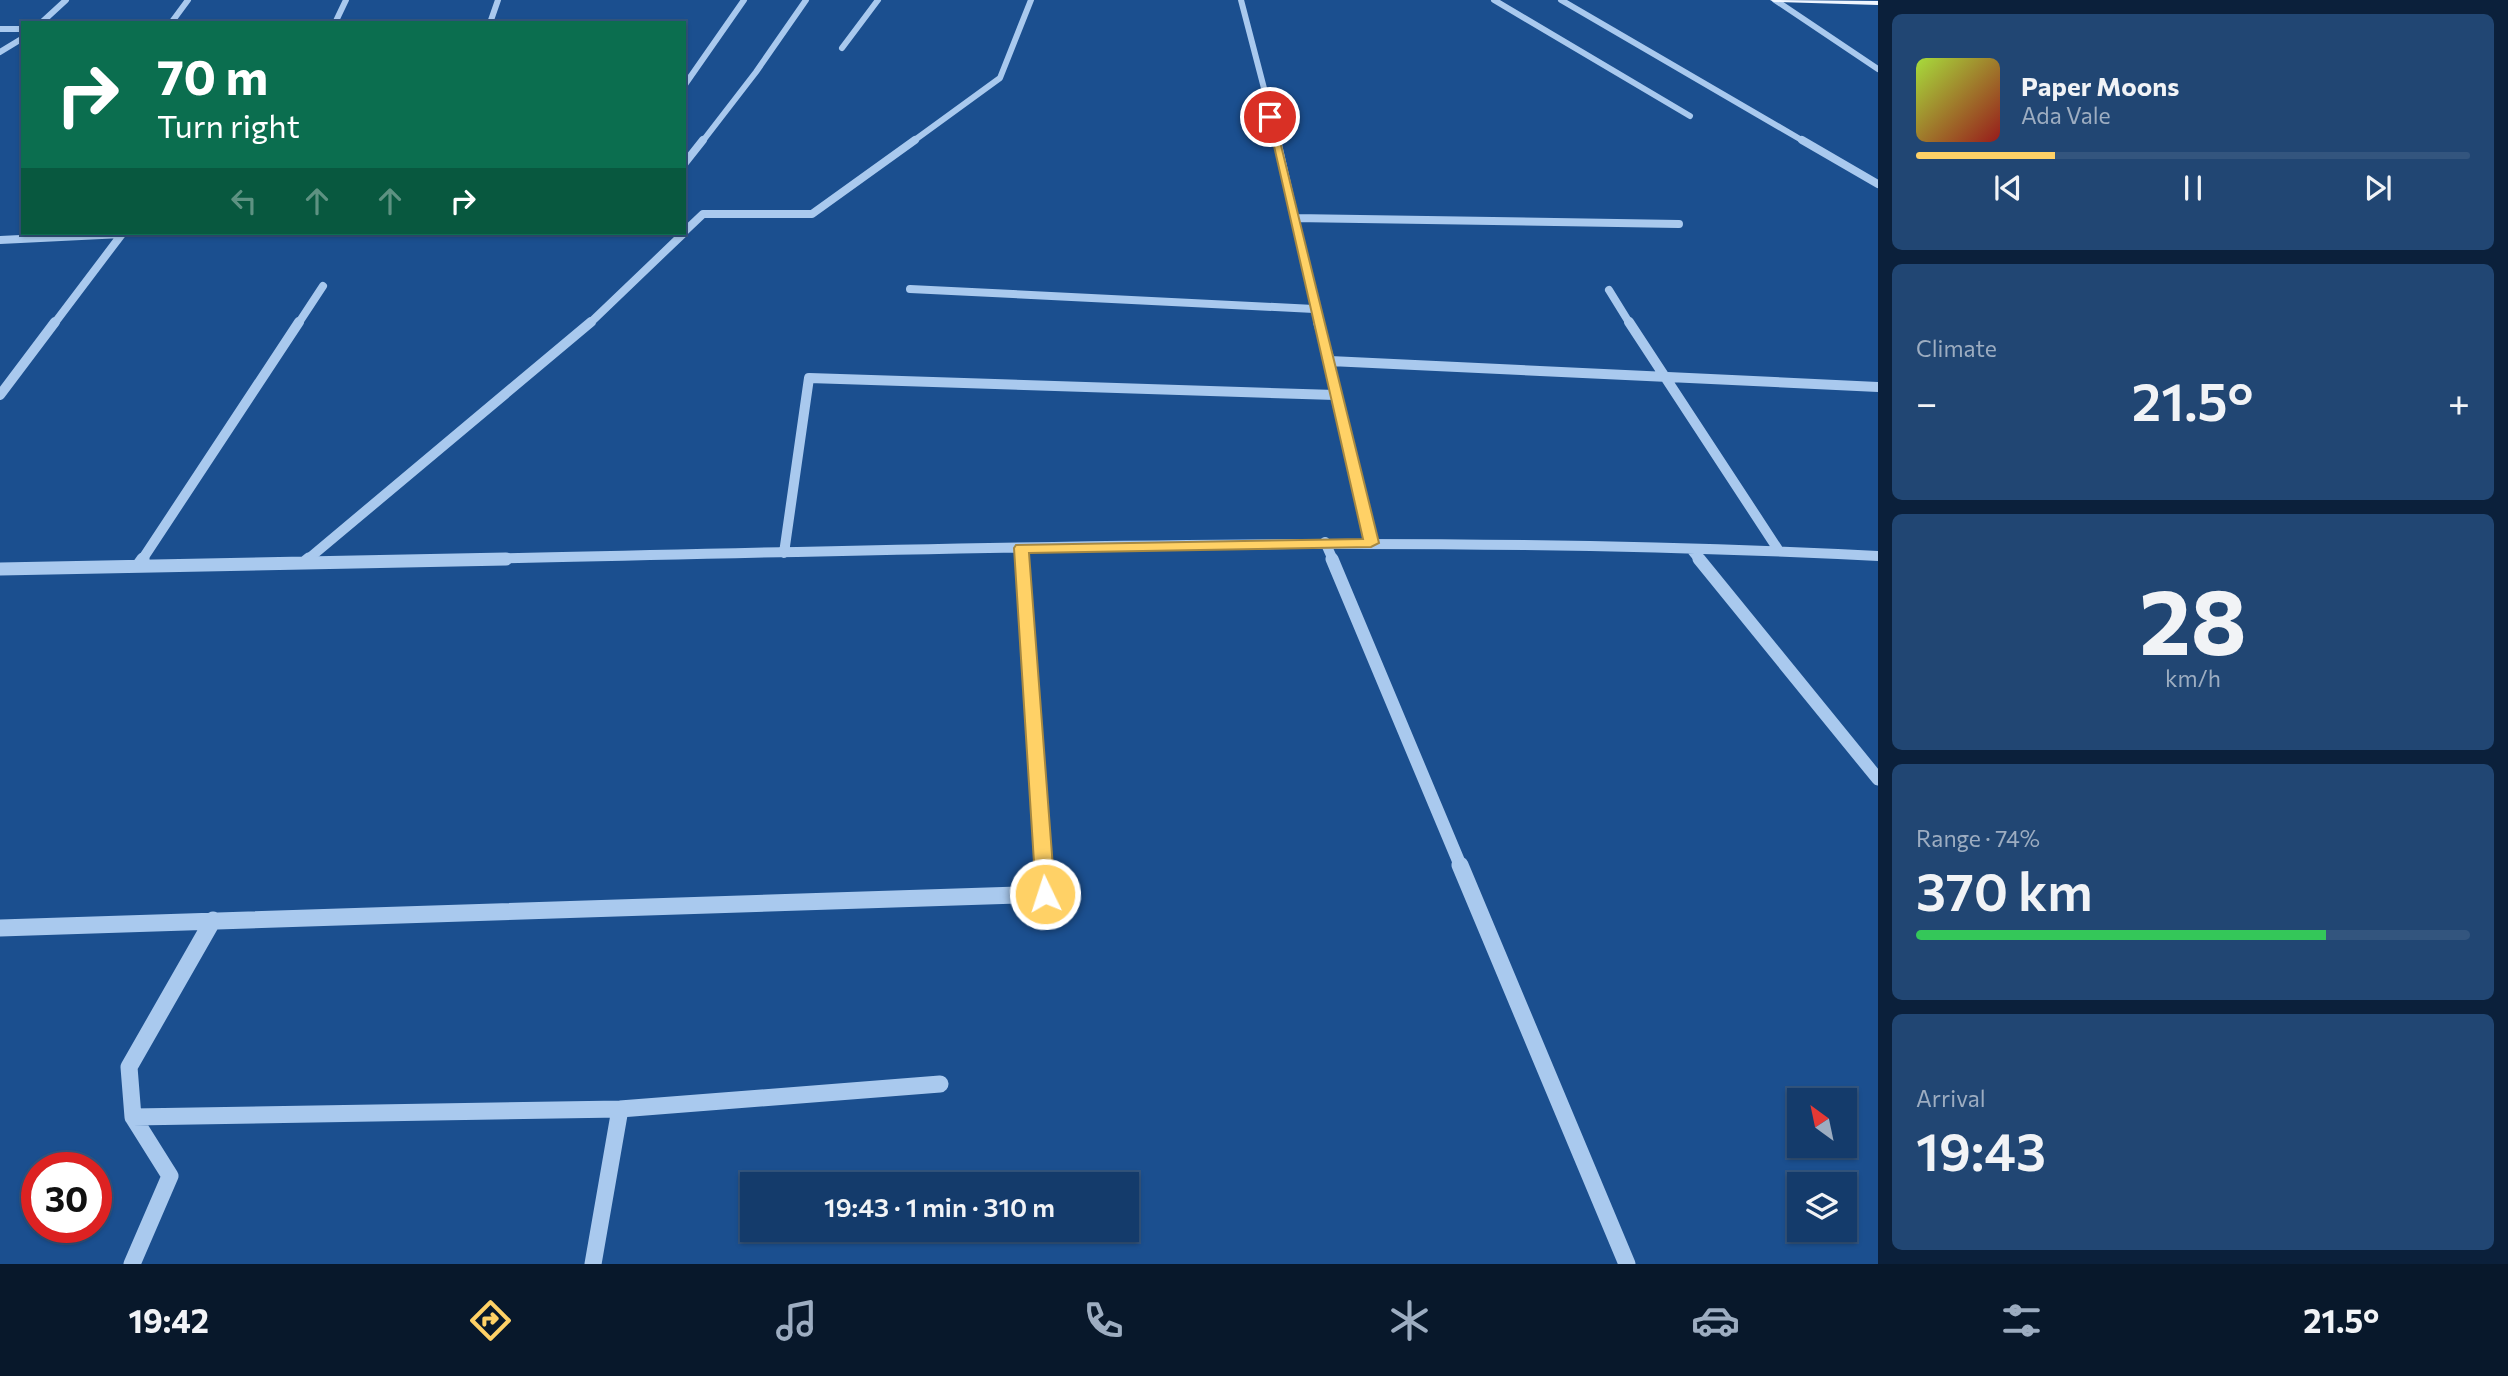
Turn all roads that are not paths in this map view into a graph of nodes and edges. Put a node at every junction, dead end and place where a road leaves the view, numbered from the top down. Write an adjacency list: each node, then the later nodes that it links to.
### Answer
1 (66, 0): 16 (street)
2 (188, 0): 17 (street)
3 (346, 0): 18 (street)
4 (498, 0): 19 (street)
5 (744, 0): 27 (street)
6 (806, 0): 29 (street)
7 (878, 0): 24 (street)
8 (1031, 0): 33 (street)
9 (1241, 0): 31 (street)
10 (1494, 0): 28 (street)
11 (1561, 0): 30 (street)
12 (1775, 0): 13 (main road); 26 (street)
13 (1826, 1): 14 (main road)
14 (1842, 1): 15 (main road)
15 (1878, 2)
16 (43, 21)
17 (172, 21)
18 (336, 21)
19 (491, 21)
20 (0, 29): 21 (street)
21 (21, 29)
22 (20, 41): 23 (street); 25 (street)
23 (0, 44)
24 (842, 48)
25 (0, 52)
26 (1878, 68)
27 (686, 83)
28 (1690, 116)
29 (686, 161)
30 (1878, 184)
31 (1294, 218): 32 (street); 41 (street)
32 (1679, 224)
33 (686, 230)
34 (102, 235): 37 (street)
35 (121, 235): 45 (street)
36 (681, 235): 54 (street)
37 (0, 240)
38 (323, 286): 55 (street)
39 (910, 289): 41 (street)
40 (1609, 290): 43 (street)
41 (1314, 309): 42 (street)
42 (1330, 361): 43 (street); 46 (street)
43 (1661, 375): 44 (street); 51 (street)
44 (1878, 387)
45 (0, 395)
46 (1335, 395): 48 (street); 52 (street)
47 (1325, 542): 48 (street); 49 (street); 65 (street)
48 (1371, 543): 50 (street)
49 (1021, 548): 52 (street); 58 (street)
50 (1691, 549): 51 (street); 57 (street)
51 (1779, 551): 53 (street)
52 (784, 553): 54 (street)
53 (1878, 556)
54 (304, 564): 55 (street)
55 (138, 566): 56 (street)
56 (0, 569)
57 (1878, 779)
58 (214, 920): 59 (street); 62 (street)
59 (0, 928)
60 (940, 1084): 61 (street)
61 (620, 1109): 62 (street); 64 (street)
62 (133, 1116): 63 (street)
63 (132, 1264)
64 (593, 1264)
65 (1628, 1264)

